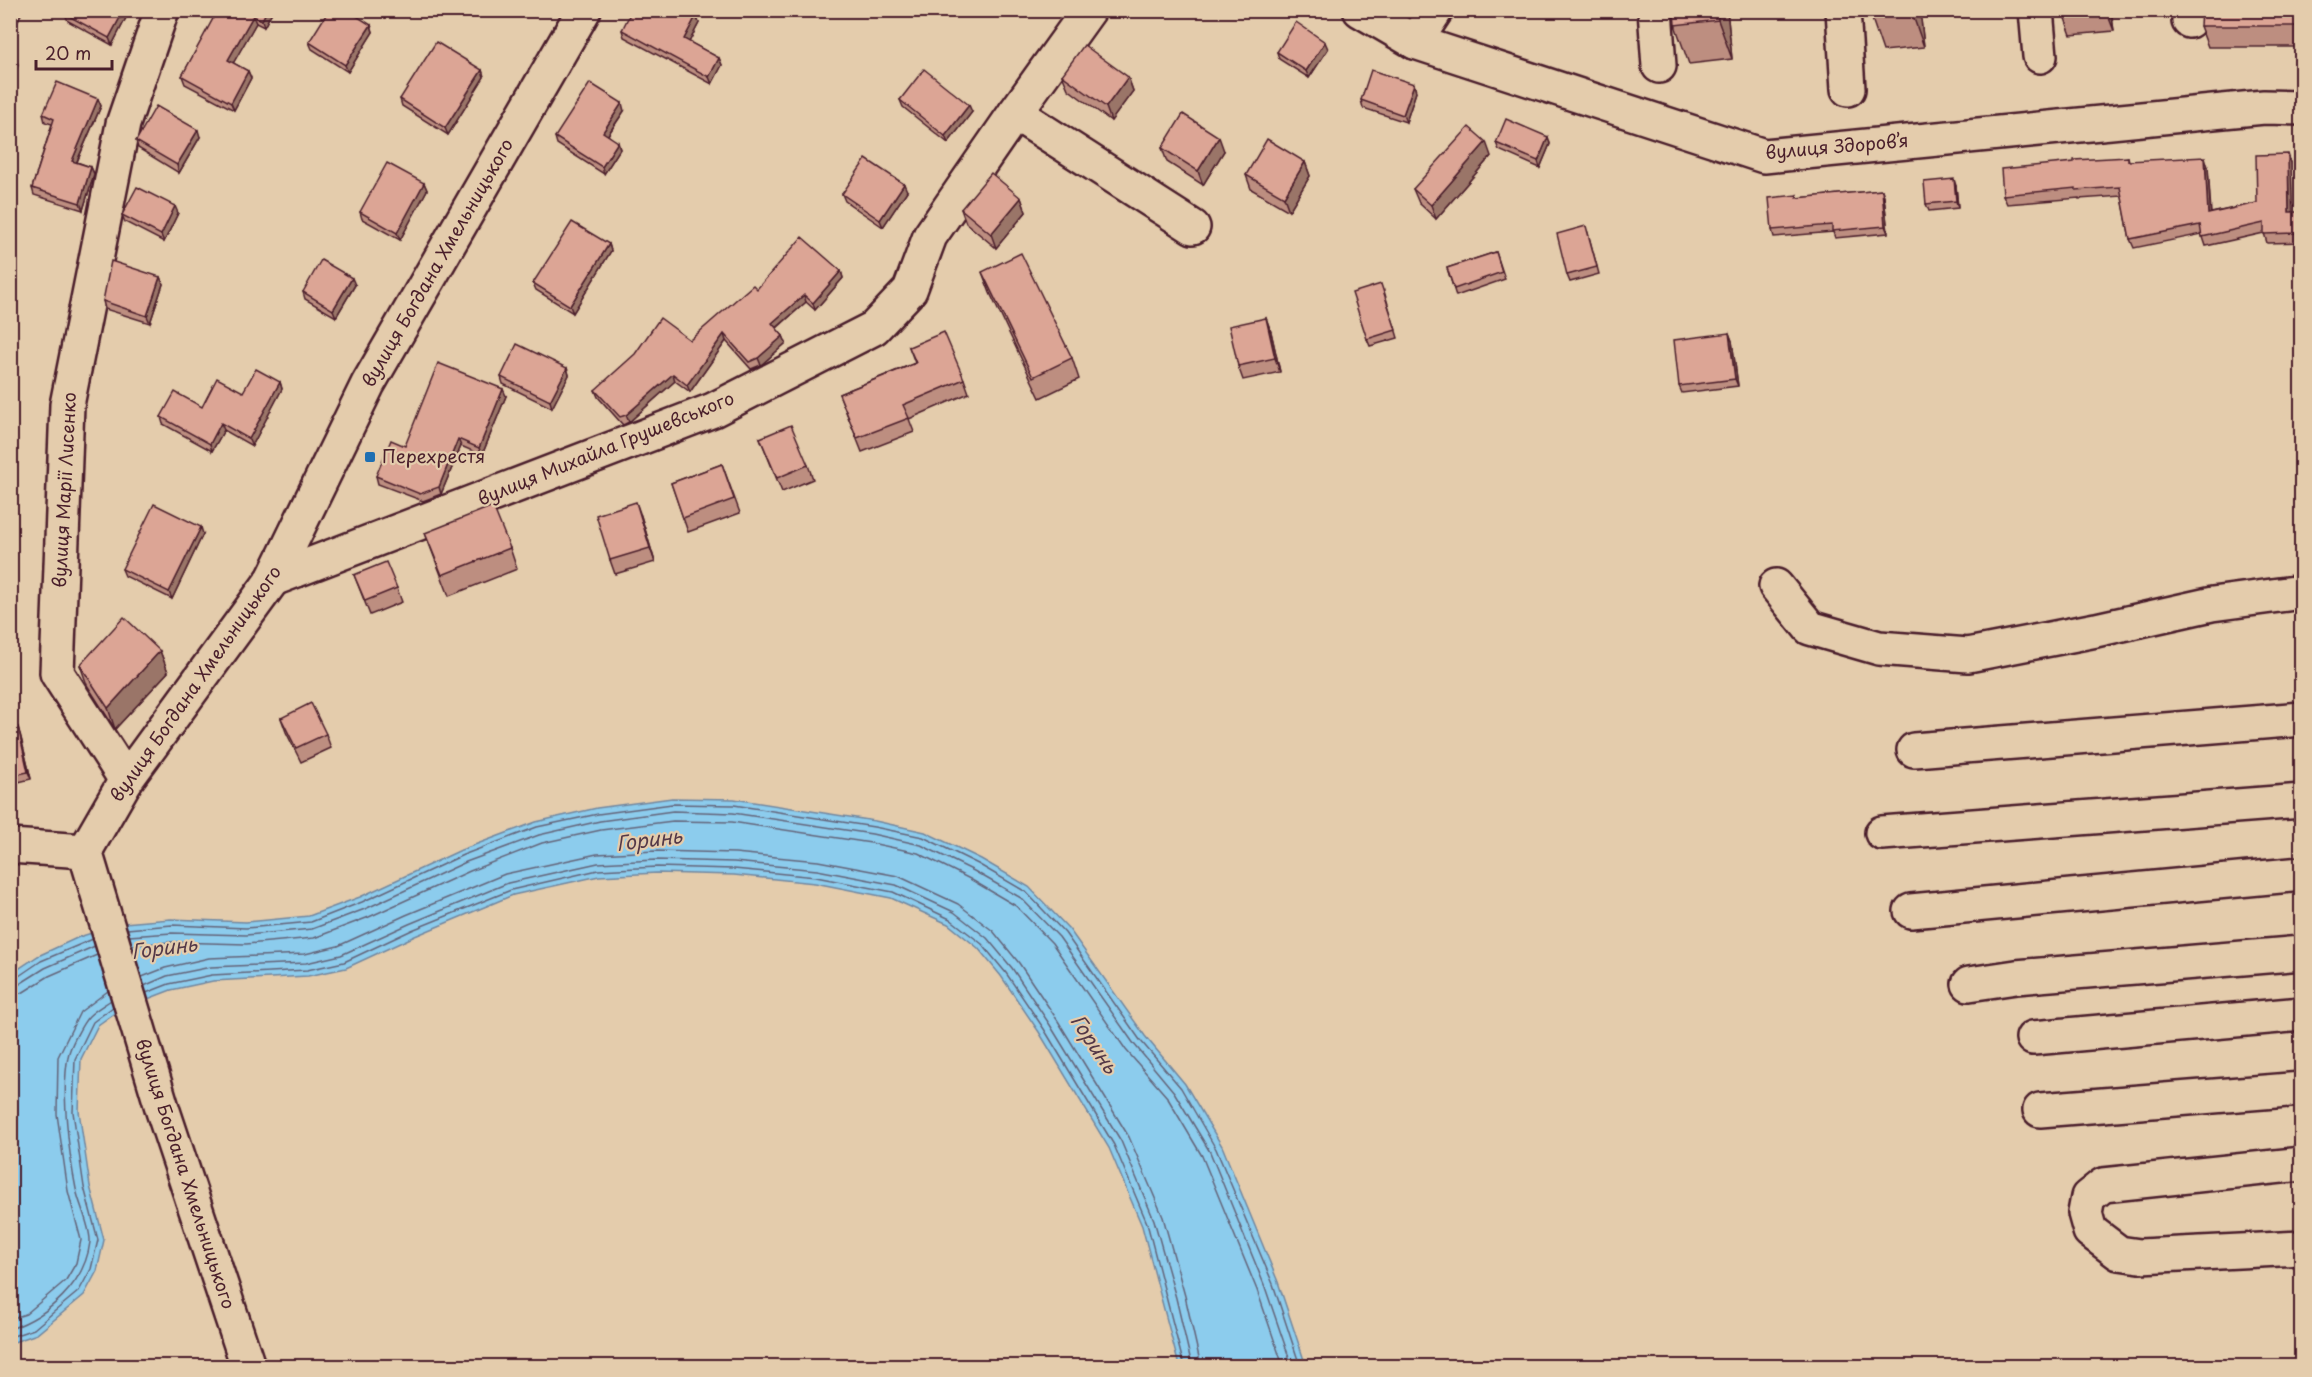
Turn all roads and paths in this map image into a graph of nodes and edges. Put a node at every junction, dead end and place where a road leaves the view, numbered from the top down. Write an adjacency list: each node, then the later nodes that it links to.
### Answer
1 (162, 10): 21 (street, вулиця Марії Лисенко)
2 (584, 10): 16 (street, вулиця Богдана Хмельницького)
3 (1089, 10): 14 (street, вулиця Михайла Грушевського)
4 (1360, 10): 9 (street, вулиця Здоровʼя)
5 (1436, 10): 9 (street)
6 (1655, 10): 11 (street)
7 (1843, 10): 12 (street)
8 (2036, 10): 10 (street)
9 (1415, 42): 13 (street, вулиця Здоровʼя)
10 (2040, 56)
11 (1659, 66)
12 (1848, 89)
13 (2301, 108)
14 (1015, 113): 15 (street); 16 (street, вулиця Михайла Грушевського)
15 (1193, 227)
16 (273, 579): 21 (street, вулиця Богдана Хмельницького)
17 (1776, 586): 18 (street)
18 (2301, 592)
19 (2301, 719): 20 (street)
20 (1914, 750)
21 (126, 780): 25 (street, вулиця Богдана Хмельницького)
22 (2301, 801): 23 (street)
23 (1882, 832)
24 (10, 846): 25 (street)
25 (85, 851): 36 (street, вулиця Богдана Хмельницького)
26 (2301, 874): 27 (street)
27 (1911, 911)
28 (2301, 953): 29 (street)
29 (1969, 984)
30 (2301, 1014): 31 (street)
31 (2033, 1038)
32 (2301, 1089): 33 (street)
33 (2040, 1110)
34 (2301, 1164): 35 (street)
35 (2301, 1248)
36 (248, 1366)

